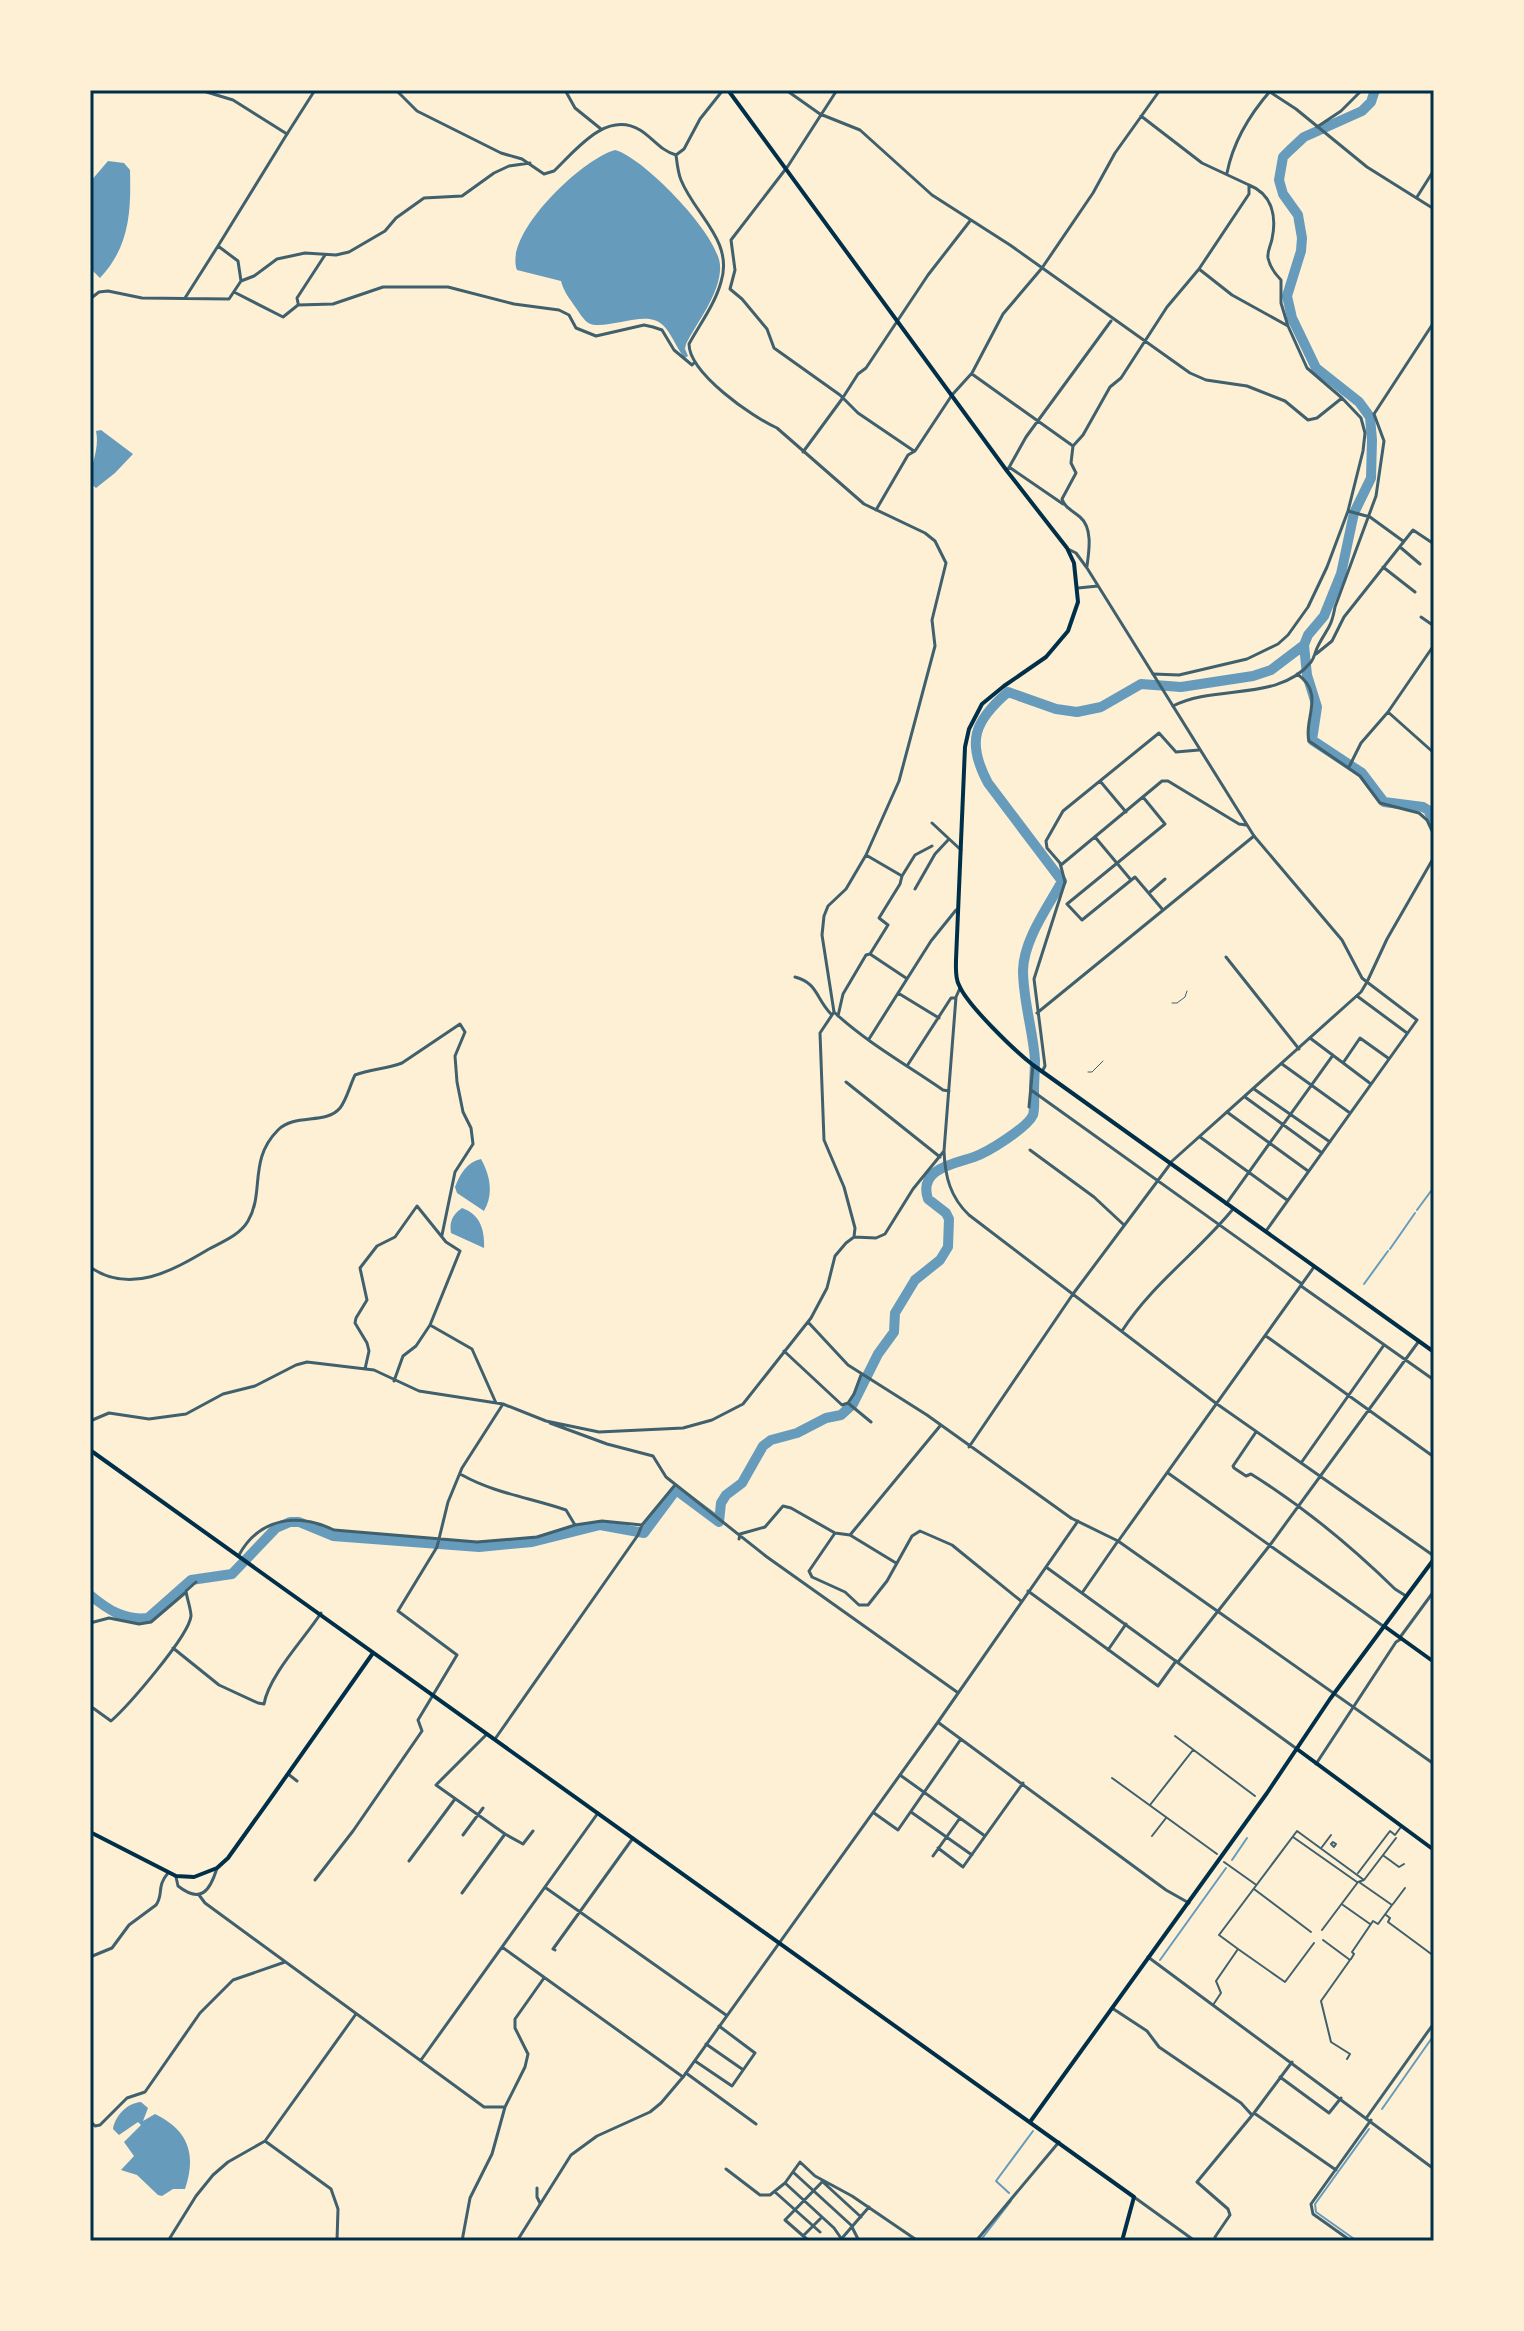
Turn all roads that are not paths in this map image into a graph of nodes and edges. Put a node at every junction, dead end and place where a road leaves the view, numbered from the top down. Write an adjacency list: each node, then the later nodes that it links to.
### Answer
1 (200, 90): 15 (street)
2 (315, 90): 15 (street)
3 (396, 90): 17 (street)
4 (565, 90): 14 (street)
5 (726, 90): 16 (street); 18 (main road)
6 (786, 90): 11 (street)
7 (837, 90): 11 (street)
8 (1160, 90): 12 (street)
9 (1362, 90): 13 (street)
10 (1269, 91): 13 (street); 20 (street)
11 (820, 114): 18 (street); 24 (street)
12 (1141, 116): 20 (street); 27 (street)
13 (1317, 127): 22 (street)
14 (601, 129): 16 (street); 17 (street)
15 (287, 134): 25 (street)
16 (676, 155): 39 (street)
17 (530, 163): 26 (street)
18 (786, 168): 35 (main road); 43 (street)
19 (1434, 170): 22 (street)
20 (1227, 174): 21 (street)
21 (1249, 185): 28 (street); 37 (street)
22 (1417, 197): 23 (street)
23 (1434, 209)
24 (970, 221): 27 (street); 35 (street)
25 (218, 246): 29 (street); 31 (street)
26 (325, 255): 29 (street); 33 (street)
27 (1042, 268): 34 (street); 40 (street)
28 (1199, 269): 37 (street); 38 (street)
29 (241, 281): 30 (street)
30 (234, 292): 31 (street); 33 (street)
31 (185, 298): 32 (street)
32 (90, 299)
33 (298, 305): 39 (street)
34 (1113, 319): 38 (street); 44 (street)
35 (897, 322): 41 (main road); 43 (street)
36 (1434, 322): 52 (street)
37 (1288, 326): 42 (street)
38 (1144, 342): 42 (street); 45 (street)
39 (696, 362): 47 (street)
40 (972, 373): 41 (street); 44 (street)
41 (952, 395): 46 (street); 48 (main road)
42 (1342, 398): 51 (street)
43 (842, 399): 46 (street); 47 (street)
44 (1038, 421): 45 (street); 48 (street)
45 (1073, 446): 49 (street)
46 (915, 451): 50 (street)
47 (803, 452): 50 (street)
48 (1008, 469): 49 (street); 56 (main road)
49 (1063, 504): 59 (street)
50 (876, 510): 85 (street)
51 (1348, 511): 52 (street); 68 (street)
52 (1370, 517): 53 (street); 66 (street)
53 (1404, 542): 54 (street); 55 (street)
54 (1434, 544)
55 (1400, 547): 57 (street); 58 (street)
56 (1067, 548): 59 (street); 61 (main road)
57 (1420, 564)
58 (1383, 567): 62 (street); 66 (street)
59 (1087, 568): 60 (street)
60 (1098, 586): 61 (street); 68 (street)
61 (1078, 588): 84 (main road)
62 (1415, 592)
63 (1421, 617): 64 (street)
64 (1434, 626)
65 (1434, 645): 70 (street)
66 (1316, 654): 67 (street)
67 (1299, 672): 69 (street); 73 (street)
68 (1154, 675): 69 (street)
69 (1173, 706): 71 (street)
70 (1388, 712): 72 (street); 73 (street)
71 (1199, 750): 74 (street); 78 (street)
72 (1434, 753)
73 (1349, 767): 79 (street)
74 (1100, 780): 76 (street); 88 (street)
75 (1143, 797): 76 (street); 78 (street); 87 (street)
76 (1126, 812): 81 (street)
77 (932, 823): 82 (street)
78 (1248, 825): 80 (street)
79 (1434, 835)
80 (1254, 836): 97 (street); 102 (street)
81 (1095, 837): 87 (street); 88 (street)
82 (949, 839): 84 (street); 92 (street)
83 (932, 846): 89 (street)
84 (961, 850): 96 (main road)
85 (866, 855): 89 (street); 109 (street)
86 (1434, 857): 102 (street)
87 (1117, 863): 91 (street); 95 (street)
88 (1061, 865): 94 (street)
89 (902, 876): 98 (street)
90 (1165, 879): 93 (street)
91 (1131, 880): 93 (street); 95 (street)
92 (915, 889)
93 (1148, 893): 97 (street)
94 (1058, 903): 95 (street); 110 (street)
95 (1067, 904)
96 (958, 909): 101 (street); 103 (main road)
97 (1163, 910): 110 (street)
98 (870, 954): 101 (street); 111 (street)
99 (1226, 957): 116 (street)
100 (795, 977): 109 (street)
101 (906, 978): 105 (street)
102 (1367, 982): 106 (street); 113 (street)
103 (960, 988): 107 (street); 122 (main road)
104 (1187, 991): 108 (lane)
105 (898, 993): 112 (street); 115 (street)
106 (1357, 996): 113 (street); 114 (street)
107 (956, 997): 112 (street); 131 (street)
108 (1172, 1003)
109 (833, 1013): 111 (street); 156 (street)
110 (1037, 1013): 124 (street)
111 (838, 1016): 115 (street)
112 (939, 1018): 123 (street)
113 (1407, 1033): 118 (street)
114 (1310, 1038): 116 (street); 117 (street)
115 (869, 1039): 123 (street)
116 (1299, 1049): 121 (street)
117 (1333, 1055): 120 (street); 128 (street)
118 (1389, 1059): 120 (street); 127 (street)
119 (1103, 1061): 125 (lane)
120 (1343, 1063): 127 (street)
121 (1282, 1064): 128 (street); 129 (street)
122 (1033, 1065): 124 (main road); 130 (street)
123 (907, 1066): 131 (street)
124 (1041, 1072): 145 (main road)
125 (1088, 1072)
126 (846, 1082): 144 (street)
127 (1372, 1084): 136 (street)
128 (1311, 1085): 135 (street); 136 (street)
129 (1254, 1089): 132 (street); 135 (street)
130 (1031, 1090): 133 (street); 148 (street)
131 (949, 1091): 142 (street)
132 (1245, 1097): 134 (street); 137 (street)
133 (1029, 1107)
134 (1227, 1112): 138 (street); 140 (street)
135 (1291, 1114): 137 (street); 139 (street)
136 (1350, 1114): 139 (street)
137 (1283, 1125): 140 (street); 143 (street)
138 (1200, 1137): 145 (street); 147 (street)
139 (1330, 1142): 143 (street)
140 (1270, 1143): 146 (street); 147 (street)
141 (1030, 1150): 152 (street)
142 (944, 1151): 144 (street); 160 (street)
143 (1322, 1153): 146 (street)
144 (940, 1157): 156 (street)
145 (1171, 1162): 148 (street); 150 (main road)
146 (1309, 1171): 149 (street)
147 (1249, 1172): 149 (street); 150 (street)
148 (1156, 1182): 152 (street); 153 (street)
149 (1288, 1201): 154 (street)
150 (1226, 1204): 151 (main road)
151 (1233, 1209): 153 (street); 154 (main road)
152 (1124, 1225): 160 (street)
153 (1219, 1226): 159 (street); 163 (street)
154 (1265, 1232): 158 (main road)
155 (442, 1235): 157 (street); 162 (street); 170 (street)
156 (854, 1237): 161 (street)
157 (90, 1267)
158 (1314, 1267): 159 (street); 165 (main road)
159 (1302, 1285): 164 (street); 166 (street)
160 (1073, 1294): 163 (street); 185 (street)
161 (808, 1322): 167 (street); 171 (street)
162 (430, 1325): 173 (street); 175 (street)
163 (1122, 1331): 178 (street)
164 (1266, 1336): 174 (street); 178 (street)
165 (1419, 1341): 168 (main road); 169 (street)
166 (1384, 1345): 169 (street); 174 (street)
167 (784, 1351): 176 (street); 181 (street)
168 (1434, 1352)
169 (1406, 1359): 172 (street); 179 (street)
170 (365, 1369): 173 (street); 180 (street)
171 (862, 1375): 176 (street); 183 (street)
172 (1434, 1380)
173 (394, 1381): 175 (street)
174 (1348, 1395): 179 (street); 188 (street)
175 (496, 1403): 177 (street)
176 (848, 1403): 182 (street)
177 (503, 1404): 181 (street); 190 (street)
178 (1217, 1404): 184 (street); 189 (street)
179 (1370, 1411): 187 (street); 191 (street)
180 (90, 1421)
181 (546, 1421): 192 (street)
182 (871, 1422)
183 (940, 1426): 185 (street); 198 (street)
184 (1256, 1432): 188 (street); 193 (street)
185 (969, 1447): 194 (street)
186 (90, 1450): 203 (main road)
187 (1434, 1457)
188 (1301, 1464): 191 (street)
189 (1168, 1473): 201 (street); 202 (street)
190 (460, 1474): 195 (street); 200 (street)
191 (1320, 1477): 193 (street); 204 (street)
192 (675, 1485): 196 (street); 199 (street)
193 (1299, 1506): 202 (street); 212 (street)
194 (1078, 1521): 201 (street); 206 (street)
195 (575, 1525): 196 (street); 200 (street)
196 (642, 1526): 233 (street)
197 (835, 1533): 198 (street); 199 (street); 205 (street)
198 (850, 1535): 205 (street)
199 (739, 1536): 225 (street)
200 (440, 1539): 203 (street); 227 (street)
201 (1118, 1541): 211 (street); 214 (street)
202 (1268, 1546): 214 (street); 218 (street)
203 (241, 1557): 215 (main road)
204 (1434, 1558): 212 (main road)
205 (896, 1563): 213 (street)
206 (1046, 1567): 209 (street); 211 (street)
207 (196, 1582): 208 (street)
208 (186, 1591): 216 (street); 220 (street)
209 (1028, 1591): 213 (street); 221 (street)
210 (1434, 1591): 219 (street)
211 (1082, 1593): 217 (street)
212 (1406, 1596): 218 (main road)
213 (1021, 1601): 225 (street)
214 (1219, 1611): 223 (street); 226 (street)
215 (321, 1613): 220 (street); 222 (main road)
216 (90, 1623)
217 (1126, 1624): 221 (street); 223 (street)
218 (1384, 1626): 219 (main road); 226 (main road)
219 (1400, 1638): 224 (main road); 228 (street)
220 (173, 1648): 229 (street)
221 (1108, 1650): 223 (street)
222 (373, 1653): 227 (main road); 239 (main road)
223 (1177, 1661): 235 (street)
224 (1434, 1662)
225 (958, 1693): 230 (street)
226 (1334, 1694): 228 (street); 235 (main road)
227 (433, 1696): 231 (main road); 289 (street)
228 (1354, 1708): 237 (street); 238 (street)
229 (90, 1710)
230 (938, 1722): 234 (street); 240 (street)
231 (487, 1734): 233 (main road); 246 (street)
232 (1175, 1736): 236 (street)
233 (495, 1739): 251 (main road)
234 (961, 1739): 243 (street); 244 (street)
235 (1297, 1749): 237 (main road); 297 (main road)
236 (1193, 1750): 245 (street); 247 (street)
237 (1316, 1764): 255 (main road)
238 (1434, 1764)
239 (288, 1774): 242 (street); 285 (main road)
240 (900, 1775): 244 (street); 249 (street)
241 (1112, 1778): 247 (street)
242 (297, 1781)
243 (1023, 1783): 262 (street); 297 (street)
244 (925, 1793): 250 (street); 254 (street)
245 (1255, 1796)
246 (455, 1799): 252 (street); 280 (street)
247 (1150, 1806): 253 (street)
248 (483, 1808): 252 (street)
249 (874, 1812): 250 (street); 306 (street)
250 (911, 1812): 265 (street)
251 (598, 1813): 264 (main road); 293 (street)
252 (478, 1816): 258 (street); 259 (street)
253 (1166, 1817): 263 (street); 274 (street)
254 (960, 1818): 262 (street); 265 (street)
255 (1401, 1826): 272 (main road); 279 (street)
256 (533, 1831): 258 (street)
257 (90, 1832): 286 (main road)
258 (505, 1834): 295 (street)
259 (463, 1835)
260 (1293, 1835): 270 (street); 273 (street); 292 (street)
261 (1331, 1835): 267 (street)
262 (985, 1836): 276 (street)
263 (1152, 1836)
264 (633, 1838): 300 (street); 306 (main road)
265 (946, 1838): 269 (street); 276 (street)
266 (1396, 1838): 277 (street)
267 (1327, 1839): 268 (street); 270 (street)
268 (1335, 1843): 271 (street); 275 (street)
269 (938, 1848): 276 (street); 278 (street)
270 (1320, 1848): 273 (street); 275 (street)
271 (1342, 1849)
272 (1434, 1850)
273 (1316, 1853): 281 (street)
274 (1217, 1854)
275 (1329, 1854): 281 (street); 287 (street)
276 (972, 1855)
277 (1383, 1855): 283 (street); 284 (street)
278 (933, 1856)
279 (1368, 1860): 284 (street); 287 (street)
280 (409, 1861)
281 (1327, 1861): 291 (street)
282 (1224, 1862): 292 (street)
283 (1404, 1864)
284 (1376, 1865): 290 (street)
285 (217, 1868): 288 (main road); 296 (street)
286 (168, 1873): 288 (main road); 312 (street)
287 (1357, 1874): 290 (street)
288 (176, 1876): 296 (street)
289 (315, 1880)
290 (1364, 1880): 291 (street)
291 (1358, 1882): 298 (street); 299 (street)
292 (1254, 1887): 304 (street); 309 (street)
293 (546, 1888): 300 (street); 308 (street)
294 (1405, 1888): 299 (street)
295 (462, 1893)
296 (199, 1895): 315 (street)
297 (1189, 1903): 313 (main road)
298 (1342, 1904): 302 (street); 303 (street)
299 (1392, 1905): 301 (street)
300 (580, 1913): 310 (street); 320 (street)
301 (1385, 1914): 302 (street); 311 (street)
302 (1371, 1924): 314 (street)
303 (1322, 1930)
304 (1311, 1932)
305 (1323, 1940): 314 (street)
306 (779, 1943): 320 (street); 336 (main road)
307 (1314, 1943): 309 (street)
308 (502, 1947): 316 (street); 325 (street)
309 (1238, 1949): 317 (street)
310 (555, 1950)
311 (1434, 1956)
312 (90, 1957)
313 (1148, 1957): 317 (street); 318 (main road)
314 (1350, 1960): 324 (street)
315 (285, 1962): 319 (street); 335 (street)
316 (544, 1978): 329 (street); 332 (street)
317 (1213, 2005): 327 (street)
318 (1112, 2008): 333 (street); 336 (main road)
319 (356, 2014): 325 (street); 338 (street)
320 (726, 2015): 322 (street)
321 (1434, 2023): 334 (street)
322 (719, 2026): 323 (street); 328 (street)
323 (706, 2044): 326 (street); 328 (street)
324 (1347, 2059)
325 (421, 2060): 332 (street)
326 (695, 2061): 328 (street); 329 (street)
327 (1292, 2062): 330 (street); 331 (street)
328 (743, 2070)
329 (685, 2075): 337 (street); 352 (street)
330 (1280, 2077): 331 (street); 333 (street)
331 (1341, 2098): 334 (street)
332 (505, 2107): 364 (street)
333 (1252, 2113): 342 (street); 372 (street)
334 (1369, 2119): 341 (street); 342 (street)
335 (90, 2121)
336 (1030, 2122): 339 (main road)
337 (756, 2124)
338 (265, 2141): 362 (street); 363 (street)
339 (1059, 2142): 350 (main road); 369 (street)
340 (726, 2169): 348 (street)
341 (1434, 2169)
342 (1336, 2170): 373 (street)
343 (793, 2172): 344 (street); 346 (street); 349 (street)
344 (818, 2177): 345 (street); 353 (street)
345 (823, 2181): 349 (street); 356 (street)
346 (785, 2183): 348 (street); 351 (street)
347 (537, 2188): 352 (street)
348 (775, 2191): 354 (street)
349 (814, 2191): 351 (street); 358 (street)
350 (1134, 2197): 370 (main road); 371 (street)
351 (805, 2201): 354 (street); 355 (street)
352 (540, 2203): 365 (street)
353 (869, 2207): 356 (street); 368 (street)
354 (796, 2210): 357 (street); 360 (street)
355 (822, 2217): 357 (street); 361 (street)
356 (861, 2217): 358 (street)
357 (813, 2226): 359 (street); 360 (street)
358 (852, 2228): 361 (street); 367 (street)
359 (820, 2232)
360 (803, 2236): 366 (street)
361 (842, 2240)
362 (168, 2241)
363 (337, 2241)
364 (462, 2241)
365 (517, 2241)
366 (809, 2241)
367 (859, 2241)
368 (918, 2241)
369 (976, 2241)
370 (1122, 2241)
371 (1195, 2241)
372 (1216, 2241)
373 (1351, 2241)

